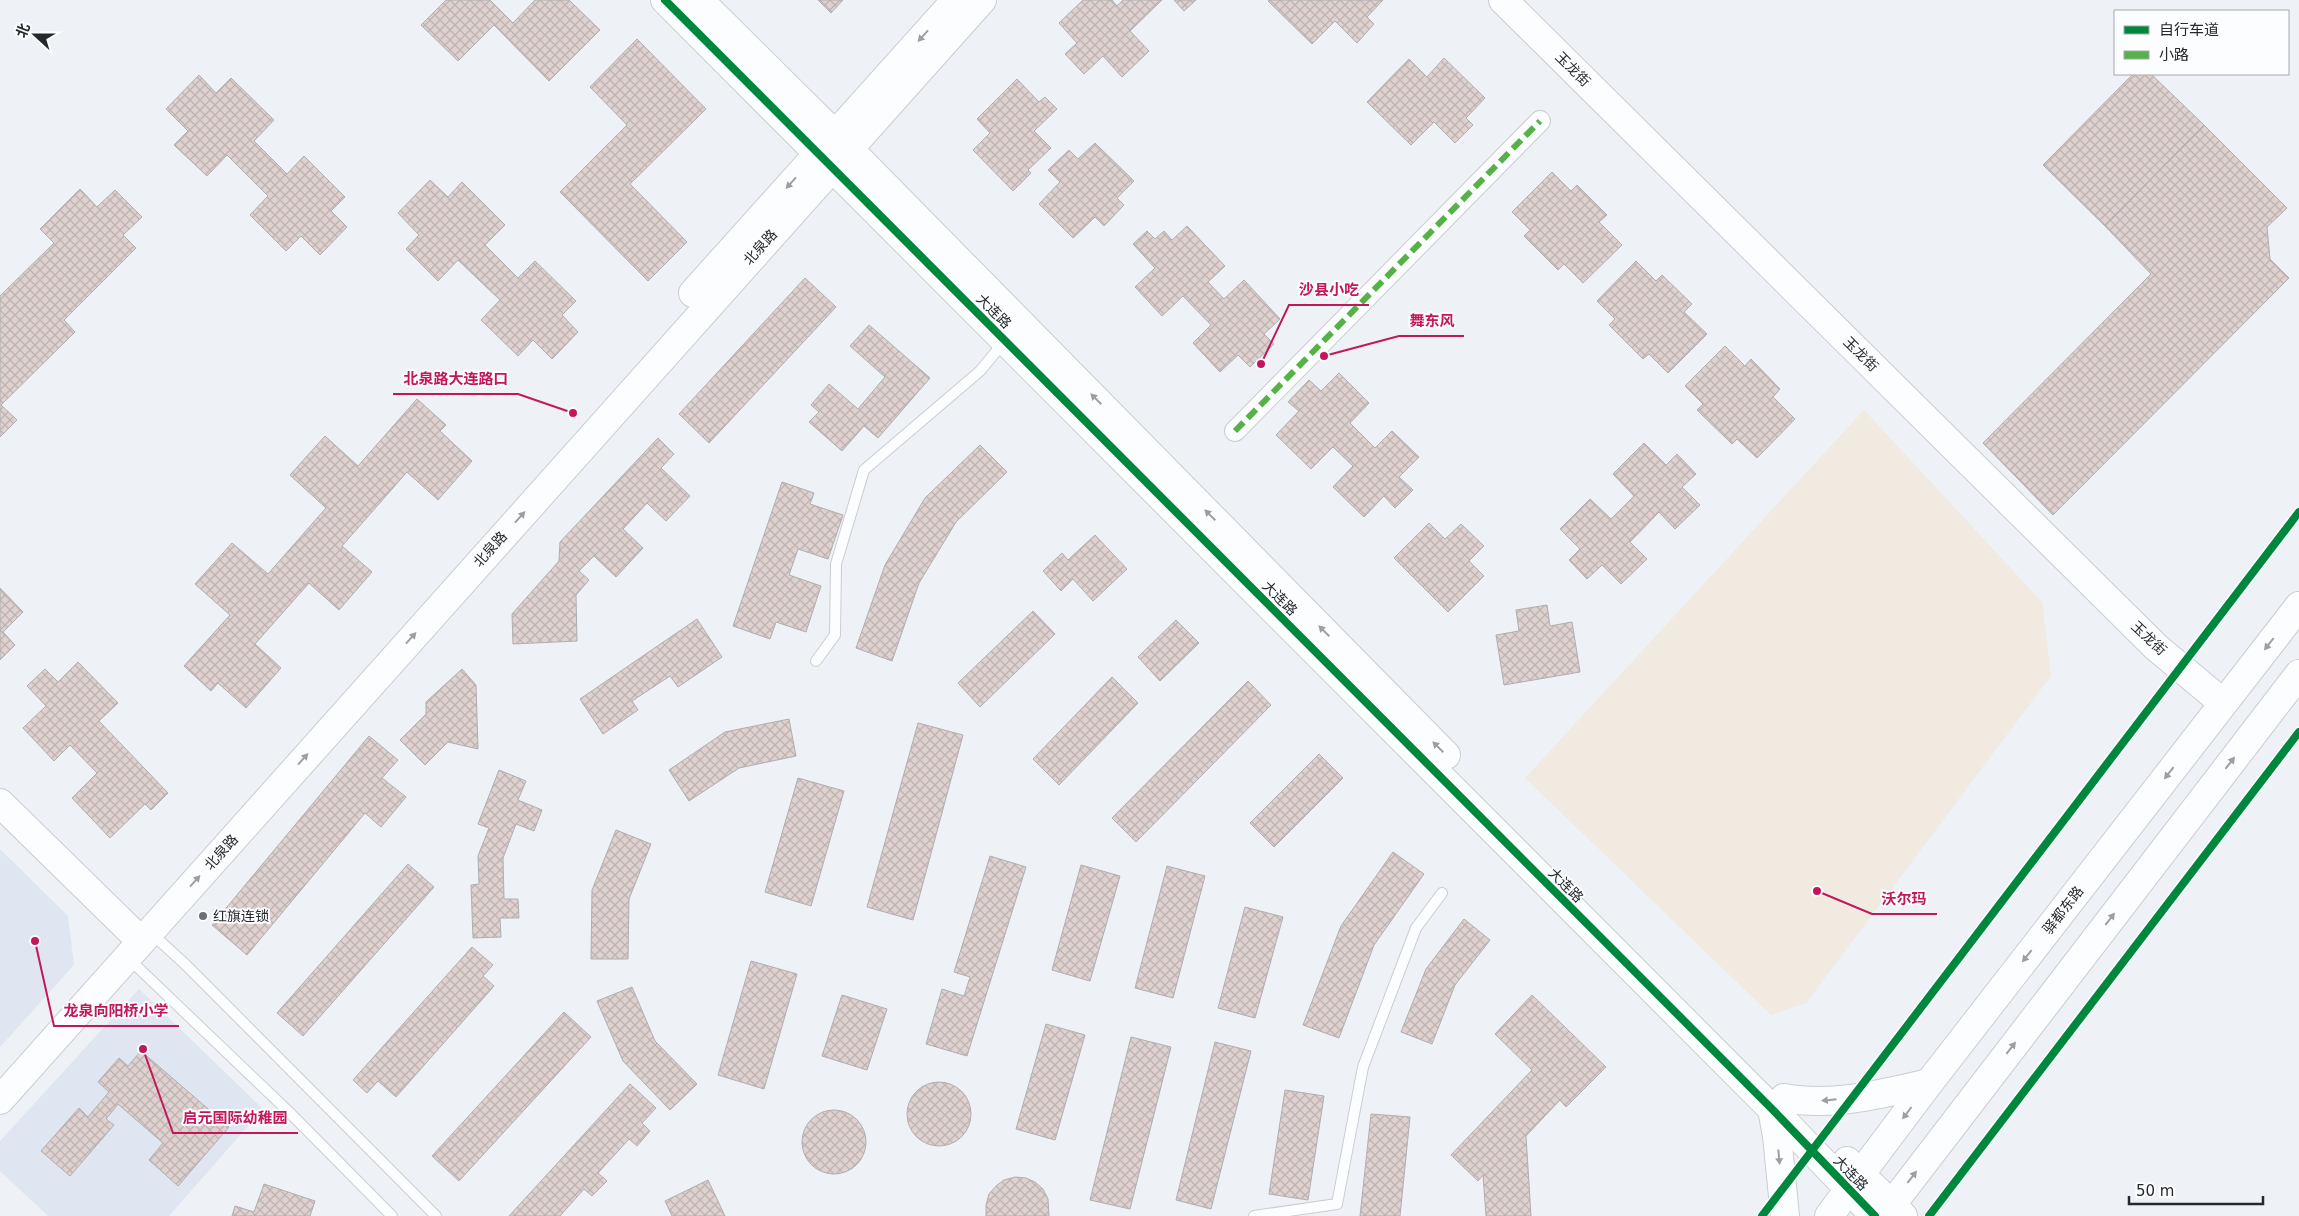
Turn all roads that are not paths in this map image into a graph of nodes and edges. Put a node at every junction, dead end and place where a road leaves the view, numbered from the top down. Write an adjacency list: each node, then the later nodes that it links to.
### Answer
1 (665, 0): 7 (main road, 大连路)
2 (700, 0): 7 (main road, 大连路)
3 (956, 0): 7 (main road, 北泉路, one-way to 7)
4 (982, 0): 7 (main road, 北泉路)
5 (1503, 0): 13 (main road, 玉龙街)
6 (1540, 121): 9 (street)
7 (833, 150): 8 (main road, 大连路); 16 (main road, 北泉路)
8 (1013, 331): 11 (lane); 20 (main road, 大连路)
9 (1235, 431)
10 (2299, 606): 13 (main road, 驿都东路, one-way to 13)
11 (816, 661)
12 (2299, 674): 22 (main road, one-way to 12)
13 (2223, 703): 18 (main road, 驿都东路, one-way to 18)
14 (0, 802): 16 (main road)
15 (1442, 893): 25 (lane)
16 (136, 940): 17 (main road, 北泉路); 19 (main road, 北泉路); 23 (lane); 24 (lane)
17 (0, 1074)
18 (1929, 1084): 20 (main road, one-way to 20); 21 (main road, 驿都东路, one-way to 21)
19 (0, 1100)
20 (1778, 1104): 21 (main road, 大连路); 26 (main road, one-way to 26)
21 (1855, 1182): 22 (main road, 大连路); 27 (main road, 驿都东路)
22 (1888, 1213)
23 (392, 1216)
24 (436, 1216)
25 (1254, 1216)
26 (1785, 1216)
27 (1830, 1216)

